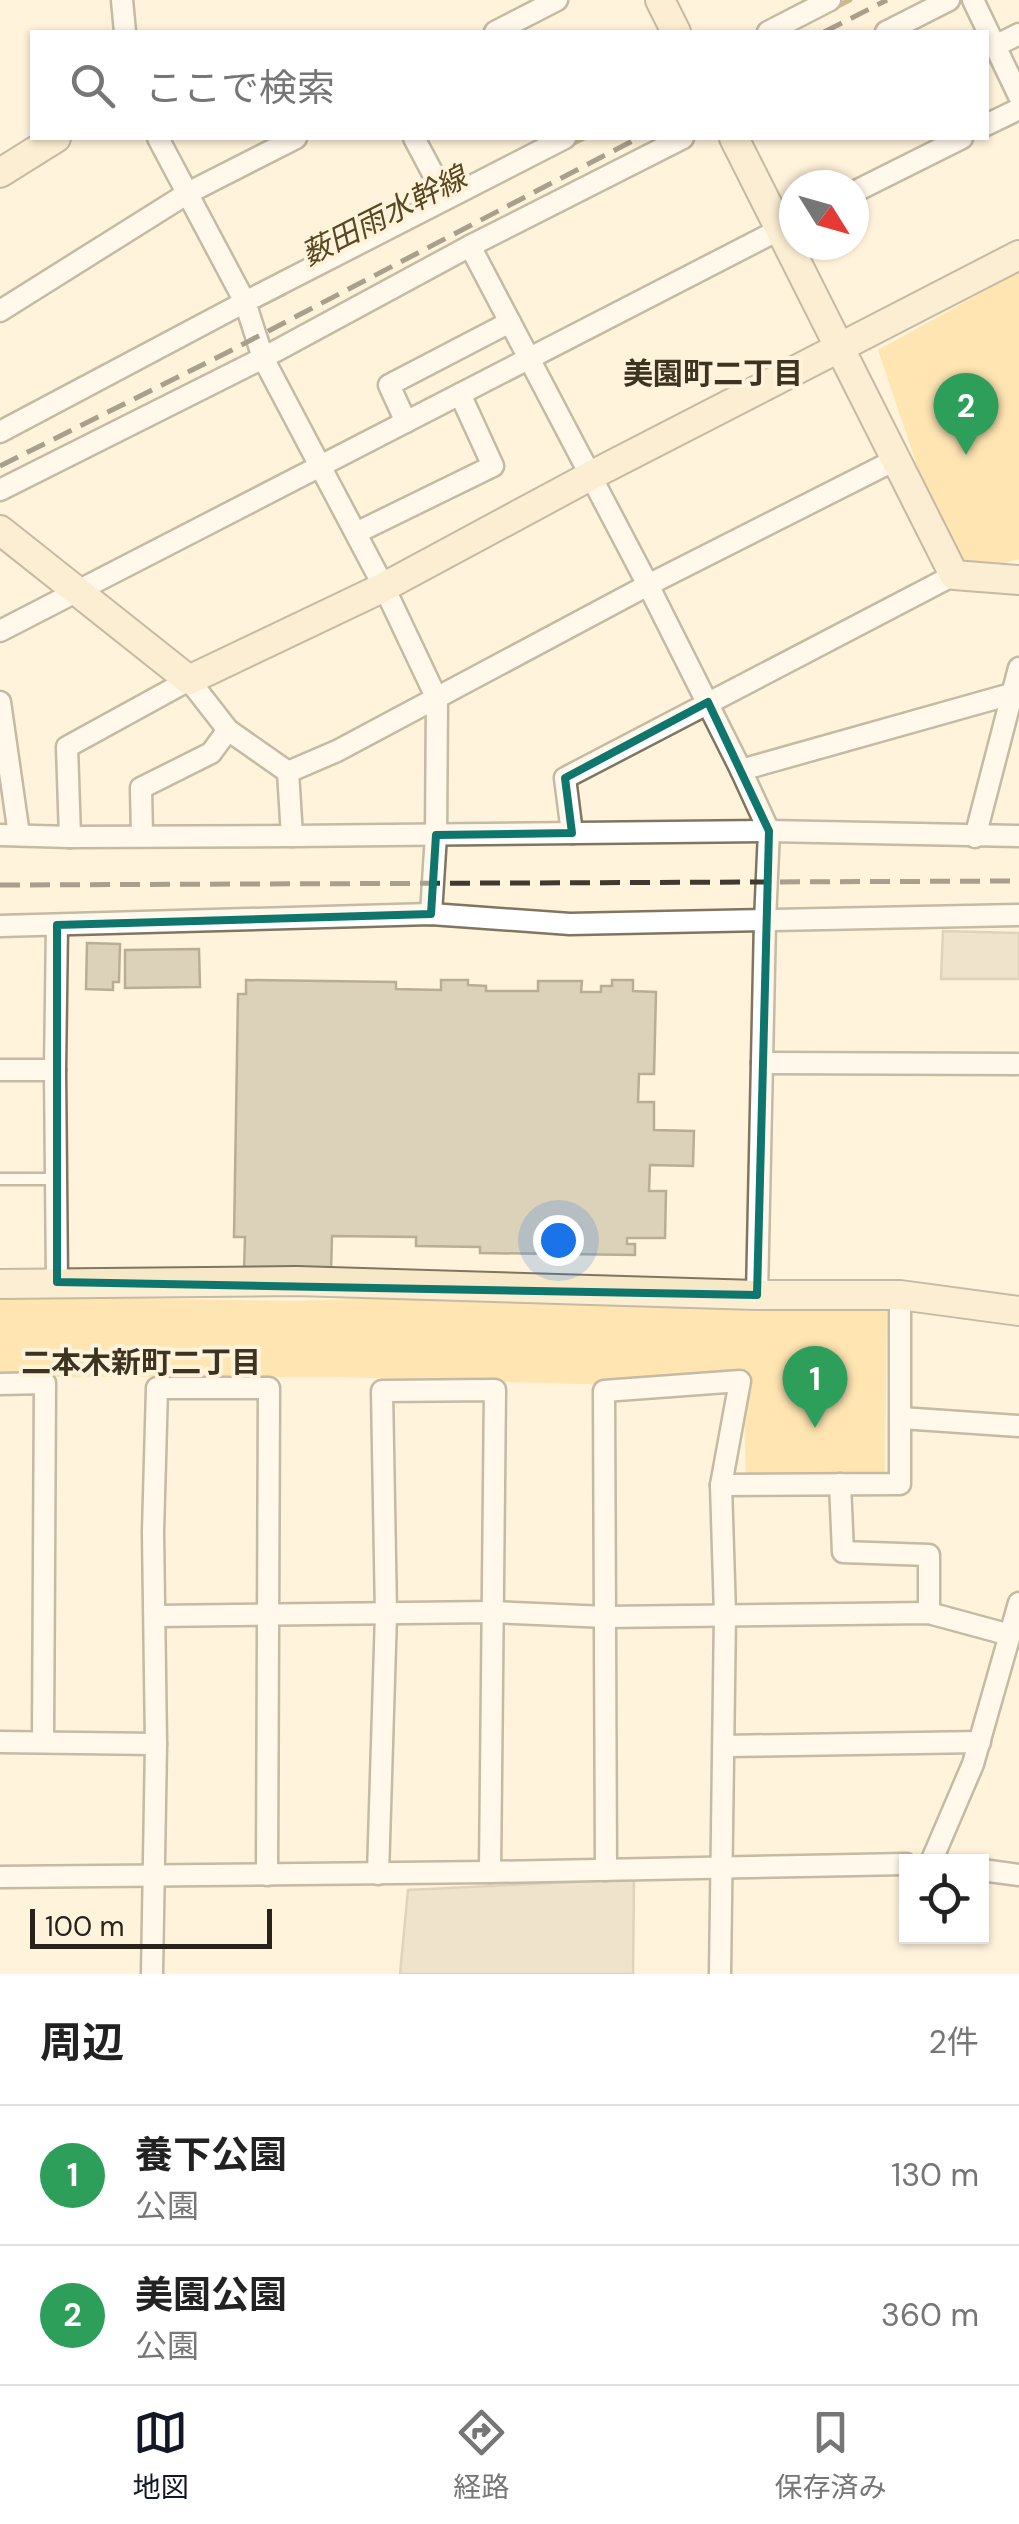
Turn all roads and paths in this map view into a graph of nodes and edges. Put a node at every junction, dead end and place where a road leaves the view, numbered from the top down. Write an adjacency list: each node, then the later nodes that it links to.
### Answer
1 (122, 0): 8 (street)
2 (557, 0): 7 (street)
3 (660, 0): 10 (street)
4 (830, 0): 11 (street)
5 (950, 0): 12 (street)
6 (972, 0): 13 (street)
7 (532, 6): 9 (street)
8 (126, 30)
9 (498, 30)
10 (675, 30)
11 (772, 30)
12 (890, 30)
13 (987, 30)
14 (989, 34): 16 (street)
15 (1019, 34): 16 (street)
16 (995, 46): 17 (street)
17 (1019, 96)
18 (1019, 109): 19 (street)
19 (989, 124)
20 (53, 140): 28 (street)
21 (159, 140): 30 (street)
22 (292, 140): 30 (street)
23 (415, 140): 31 (street)
24 (561, 140): 31 (street)
25 (678, 140): 34 (street)
26 (735, 140): 32 (street)
27 (958, 140): 29 (street)
28 (0, 172)
29 (869, 184)
30 (188, 193): 37 (street); 38 (street)
31 (446, 198): 37 (street)
32 (779, 212)
33 (779, 229): 42 (street)
34 (470, 246): 39 (street); 41 (street)
35 (1019, 256): 40 (street)
36 (802, 260): 40 (street)
37 (244, 302): 41 (street); 45 (street)
38 (0, 312)
39 (510, 322): 42 (street); 44 (street)
40 (839, 348): 46 (street); 48 (street)
41 (263, 358): 47 (street); 49 (street)
42 (530, 358): 43 (street); 48 (street)
43 (460, 394): 44 (street); 51 (street)
44 (406, 422): 47 (street)
45 (0, 432)
46 (897, 459): 52 (street); 54 (street)
47 (319, 466): 51 (street); 56 (street)
48 (592, 475): 54 (street); 55 (street)
49 (0, 490)
50 (0, 530): 56 (street)
51 (356, 532): 55 (street)
52 (954, 575): 53 (street); 63 (street)
53 (1019, 580)
54 (648, 586): 61 (street); 63 (street)
55 (384, 587): 59 (street); 61 (street)
56 (78, 592): 57 (street); 59 (street)
57 (0, 631)
58 (1019, 668): 60 (street)
59 (189, 680): 64 (street); 74 (street)
60 (1012, 694): 65 (street); 75 (street)
61 (437, 699): 66 (street); 69 (street)
62 (0, 702): 70 (street)
63 (708, 702): 65 (street); 68 (street)
64 (228, 730): 66 (street); 71 (street)
65 (742, 770): 67 (street)
66 (288, 772): 72 (street)
67 (769, 831): 68 (street); 75 (street); 78 (street)
68 (572, 832): 69 (street)
69 (436, 834): 72 (street); 76 (street)
70 (10, 835): 74 (street)
71 (142, 836): 72 (street); 74 (street)
72 (292, 836)
73 (1019, 836): 75 (street)
74 (70, 837)
75 (975, 837)
76 (431, 914): 78 (street); 79 (street)
77 (1019, 915): 78 (street)
78 (765, 921): 81 (street)
79 (57, 924): 80 (street); 84 (street)
80 (0, 926)
81 (762, 1063): 82 (street); 89 (street)
82 (1019, 1064)
83 (0, 1070): 84 (street)
84 (55, 1070): 86 (street)
85 (0, 1179): 86 (lane)
86 (56, 1179): 87 (street)
87 (57, 1282): 88 (street); 89 (street)
88 (0, 1284)
89 (758, 1296): 90 (street)
90 (900, 1296): 91 (street); 93 (street)
91 (1019, 1311)
92 (0, 1384): 106 (street)
93 (901, 1418): 94 (street); 96 (street)
94 (1019, 1426)
95 (722, 1484): 96 (street); 101 (street); 104 (street)
96 (840, 1484): 99 (street)
97 (1019, 1603): 105 (street)
98 (492, 1612): 100 (street); 100 (street); 104 (street); 116 (street)
99 (929, 1613): 101 (street); 105 (street)
100 (386, 1614): 103 (street); 117 (street)
101 (725, 1614): 104 (street); 110 (street)
102 (155, 1616): 103 (street); 103 (street); 109 (street)
103 (268, 1616): 118 (street)
104 (606, 1617): 114 (street)
105 (1010, 1635): 108 (street)
106 (43, 1741): 107 (street); 109 (street)
107 (0, 1742)
108 (980, 1742): 110 (street); 111 (street)
109 (156, 1744): 120 (street)
110 (724, 1746): 113 (street)
111 (935, 1854)
112 (899, 1864): 113 (street)
113 (723, 1868): 114 (street); 123 (street)
114 (606, 1870): 116 (street)
115 (989, 1871): 119 (street)
116 (490, 1872): 117 (street)
117 (378, 1874): 118 (street)
118 (268, 1875): 120 (street)
119 (1019, 1875)
120 (154, 1876): 121 (street); 122 (street)
121 (0, 1877)
122 (152, 1974)
123 (720, 1974)

